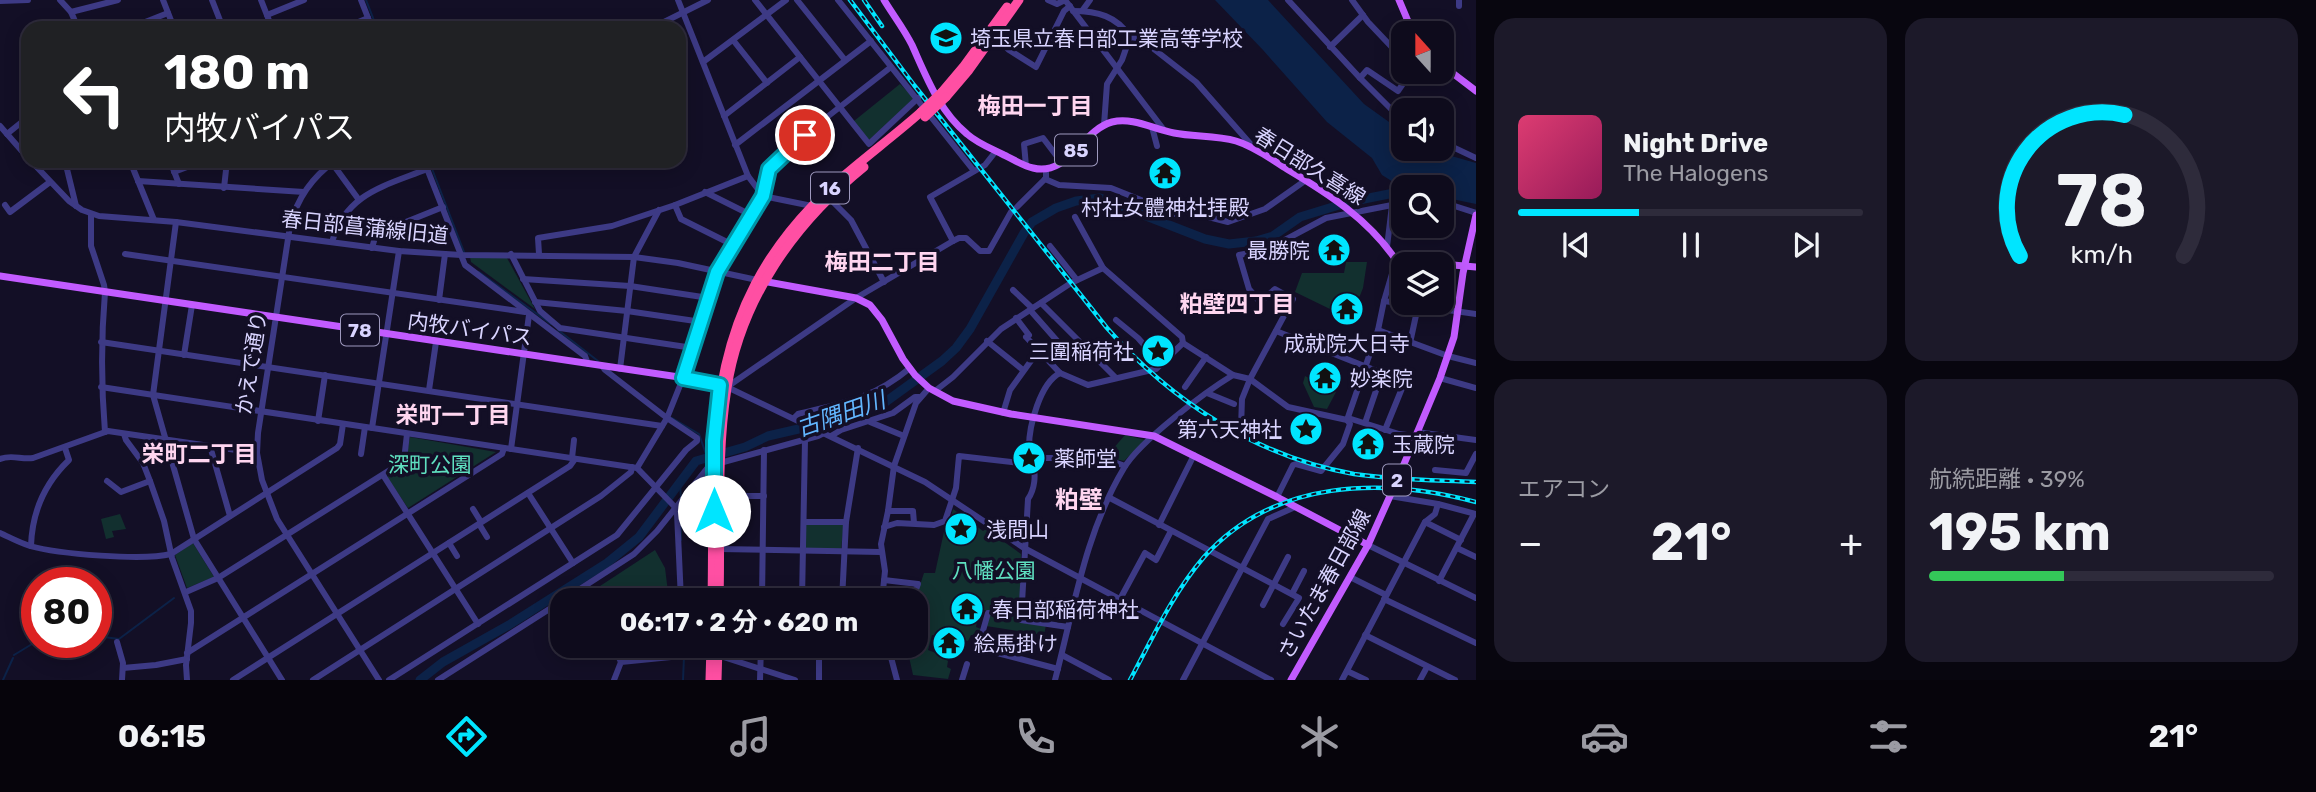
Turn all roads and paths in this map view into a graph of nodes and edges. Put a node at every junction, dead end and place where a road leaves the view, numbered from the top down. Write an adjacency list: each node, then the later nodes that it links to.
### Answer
1 (28, 0): 24 (street)
2 (60, 0): 28 (street)
3 (79, 0): 26 (street)
4 (118, 0): 26 (street)
5 (163, 0): 29 (street)
6 (212, 0): 38 (street)
7 (261, 0): 32 (street)
8 (304, 0): 32 (street)
9 (360, 0): 34 (street)
10 (678, 0): 30 (street)
11 (709, 0): 30 (street)
12 (755, 0): 31 (street)
13 (786, 0): 31 (street)
14 (797, 0): 50 (street)
15 (838, 0): 46 (street)
16 (884, 0): 77 (main road, 85)
17 (1012, 0): 60 (highway, 16)
18 (1020, 0): 43 (highway, 16)
19 (1048, 0): 25 (street)
20 (1090, 0): 27 (street)
21 (1288, 0): 48 (street)
22 (1352, 0): 33 (street)
23 (1399, 0): 42 (main road)
24 (0, 1)
25 (1069, 6): 27 (street); 43 (street); 53 (street)
26 (83, 9): 28 (street)
27 (1082, 11): 44 (street)
28 (71, 12): 35 (street)
29 (168, 13): 36 (street); 37 (street)
30 (683, 13): 41 (street); 51 (street)
31 (766, 14): 45 (street); 49 (street)
32 (267, 15): 39 (street)
33 (1363, 15): 47 (street); 48 (street)
34 (368, 19): 40 (street)
35 (75, 21)
36 (148, 21)
37 (171, 21)
38 (220, 21)
39 (269, 21)
40 (363, 21)
41 (666, 21)
42 (1408, 21)
43 (994, 36): 60 (highway, 16)
44 (1129, 37): 53 (street); 74 (street)
45 (733, 40): 51 (street); 57 (street)
46 (871, 41): 50 (street); 52 (street)
47 (1391, 46)
48 (1330, 47): 55 (street)
49 (800, 57): 56 (street); 57 (street)
50 (845, 60): 56 (street)
51 (703, 62): 65 (street)
52 (891, 67): 61 (street); 62 (street)
53 (1116, 68): 67 (street); 70 (street)
54 (1454, 74): 59 (main road)
55 (1360, 78): 58 (street); 63 (street)
56 (818, 81): 62 (street); 72 (street)
57 (767, 83): 65 (street)
58 (1402, 84)
59 (1476, 91)
60 (944, 94): 64 (highway, 16, bridge)
61 (918, 98): 62 (street); 91 (street)
62 (839, 107): 102 (street)
63 (1391, 109)
64 (923, 115): 103 (highway, 16); 109 (highway, 16)
65 (724, 116): 72 (street)
66 (21, 123): 71 (street)
67 (1104, 125): 69 (main road, 春日部久喜線 / 85); 79 (main road, 85)
68 (0, 126): 71 (street, 春日部菖蒲線旧道)
69 (1152, 127): 70 (main road, 春日部久喜線 / 85); 73 (street)
70 (1164, 130): 74 (main road, 春日部久喜線 / 85)
71 (7, 134): 76 (street, 春日部菖蒲線旧道)
72 (735, 145): 93 (street)
73 (1157, 146)
74 (1254, 148): 95 (main road, 春日部久喜線 / 85)
75 (1454, 148): 78 (street)
76 (21, 150)
77 (996, 151): 80 (main road, 85); 91 (street)
78 (1476, 158)
79 (1062, 163): 80 (street); 90 (main road, 85)
80 (1026, 166): 90 (main road, 85)
81 (37, 168): 97 (street, 春日部菖蒲線旧道)
82 (67, 168): 108 (street)
83 (133, 168): 96 (street)
84 (173, 168): 92 (street)
85 (185, 168): 92 (street)
86 (226, 168): 99 (street)
87 (325, 168): 100 (street, かえで通り)
88 (333, 168): 104 (street)
89 (427, 169): 104 (street); 111 (street)
90 (1046, 169): 94 (street)
91 (974, 171): 122 (street)
92 (174, 172): 98 (street)
93 (748, 176): 101 (street); 102 (street)
94 (1045, 179): 95 (street); 122 (street)
95 (1306, 180): 113 (main road, 春日部久喜線 / 85)
96 (138, 181): 98 (street); 119 (street)
97 (50, 182): 105 (street); 108 (street, 春日部菖蒲線旧道)
98 (179, 184): 99 (street)
99 (224, 188): 100 (street)
100 (304, 192): 121 (street, かえで通り)
101 (705, 192): 106 (street); 117 (street)
102 (763, 196): 109 (street); 117 (street)
103 (829, 198): 147 (highway, 16); 148 (street)
104 (359, 200): 123 (street)
105 (5, 205)
106 (675, 205): 112 (street); 124 (street)
107 (1391, 205): 113 (street)
108 (75, 206): 115 (street, 春日部菖蒲線旧道)
109 (812, 206): 147 (highway, 16)
110 (1454, 206): 116 (street)
111 (443, 207): 127 (street); 134 (street)
112 (659, 210): 133 (street); 135 (street)
113 (1352, 212): 126 (main road, 春日部久喜線 / 85); 174 (street)
114 (1391, 213): 126 (street)
115 (91, 214): 119 (street, 春日部菖蒲線旧道); 151 (street)
116 (1476, 214): 138 (main road, さいたま春日部線)
117 (751, 215): 124 (street)
118 (1075, 217): 140 (street)
119 (154, 220): 120 (street, 春日部菖蒲線旧道)
120 (176, 222): 121 (street, 春日部菖蒲線旧道); 136 (street)
121 (288, 236): 123 (street, 春日部菖蒲線旧道); 143 (street, かえで通り)
122 (953, 241): 148 (street)
123 (332, 242): 127 (street, 春日部菖蒲線旧道)
124 (733, 245): 141 (street)
125 (1050, 246): 146 (street)
126 (1387, 247): 129 (main road, 春日部久喜線 / 85)
127 (372, 248): 128 (street, 春日部菖蒲線旧道)
128 (399, 250): 131 (street, 春日部菖蒲線旧道); 152 (street)
129 (1391, 253)
130 (125, 254): 136 (street)
131 (444, 254): 134 (street, 春日部菖蒲線旧道); 155 (street)
132 (512, 254): 133 (street, 春日部菖蒲線旧道); 134 (street, 春日部菖蒲線旧道); 145 (street)
133 (539, 254): 135 (street, 春日部菖蒲線旧道)
134 (461, 255): 166 (street)
135 (634, 257): 141 (street, 春日部菖蒲線旧道); 149 (street)
136 (171, 260): 143 (street); 157 (street)
137 (1454, 265): 138 (main road)
138 (1465, 266): 139 (main road); 165 (main road, さいたま春日部線 / 2)
139 (1476, 267)
140 (1103, 268): 146 (street); 181 (street)
141 (717, 272): 147 (street, 春日部菖蒲線旧道); 153 (street)
142 (0, 276): 151 (main road, 内牧バイパス / 78)
143 (282, 276): 152 (street); 169 (street, かえで通り)
144 (1391, 277): 156 (street)
145 (523, 279): 149 (street); 159 (street)
146 (1077, 280): 160 (street)
147 (761, 281): 154 (main road); 208 (highway, 16)
148 (884, 282): 154 (street)
149 (630, 286): 153 (street); 163 (street)
150 (1013, 290): 162 (street)
151 (105, 292): 157 (main road, 内牧バイパス / 78); 178 (street)
152 (394, 293): 155 (street); 175 (street)
153 (709, 298): 172 (street)
154 (856, 298): 195 (main road); 208 (street)
155 (439, 300): 166 (street)
156 (1384, 300): 158 (street); 173 (street)
157 (165, 301): 161 (main road, 内牧バイパス / 78); 184 (street)
158 (1391, 301)
159 (535, 302): 163 (street); 176 (street)
160 (1041, 303): 162 (street); 203 (street)
161 (192, 305): 169 (main road, 内牧バイパス / 78); 187 (street)
162 (1031, 309): 170 (street); 180 (street)
163 (627, 311): 172 (street); 176 (street)
164 (1454, 311): 165 (street)
165 (1458, 312): 167 (street); 188 (main road, さいたま春日部線 / 2)
166 (527, 313): 186 (street); 191 (street)
167 (1476, 314)
168 (1416, 315): 182 (street)
169 (275, 318): 175 (main road, 内牧バイパス / 78); 194 (street, かえで通り)
170 (1016, 318): 177 (street); 185 (street)
171 (1116, 320): 192 (street)
172 (702, 322): 183 (street)
173 (1378, 330): 182 (street); 196 (street)
174 (1276, 331): 196 (street); 206 (street)
175 (387, 334): 179 (main road, 内牧バイパス / 78); 207 (street)
176 (624, 337): 183 (street); 197 (street)
177 (986, 341): 198 (street); 211 (street)
178 (101, 342): 184 (street); 209 (street)
179 (436, 342): 186 (main road, 内牧バイパス / 78); 213 (street)
180 (1059, 343)
181 (1183, 343): 189 (street); 192 (street)
182 (1410, 343): 188 (street)
183 (693, 348): 204 (street)
184 (159, 350): 187 (street); 215 (street)
185 (1038, 351): 198 (street); 199 (street)
186 (524, 354): 191 (main road, 内牧バイパス / 78); 217 (street)
187 (184, 355): 194 (street)
188 (1448, 356): 190 (street); 205 (main road, さいたま春日部線 / 2)
189 (1206, 358): 201 (street); 210 (street)
190 (1476, 363)
191 (588, 364): 193 (main road, 内牧バイパス / 78)
192 (1161, 364): 203 (street)
193 (602, 366): 197 (main road, 内牧バイパス / 78); 221 (street)
194 (267, 367): 200 (street); 219 (street, かえで通り)
195 (910, 368): 211 (main road); 223 (street)
196 (1365, 368): 224 (street); 227 (street)
197 (620, 369): 204 (main road, 内牧バイパス / 78)
198 (1023, 370): 220 (street)
199 (1060, 373): 203 (street); 222 (street)
200 (325, 375): 207 (street); 225 (street)
201 (1233, 375): 206 (street); 214 (street)
202 (1407, 376): 233 (street)
203 (1115, 377)
204 (683, 378): 208 (main road, 内牧バイパス / 78); 221 (street)
205 (1440, 378): 212 (street); 238 (main road, さいたま春日部線 / 2)
206 (1250, 379): 224 (street); 232 (street)
207 (379, 383): 213 (street); 231 (street)
208 (724, 386): 223 (street); 258 (highway, 16)
209 (101, 387): 215 (street); 234 (street)
210 (1185, 387)
211 (930, 388): 216 (street); 220 (main road)
212 (1476, 388)
213 (429, 390): 217 (street)
214 (1207, 393): 218 (street); 240 (street)
215 (153, 396): 219 (street); 241 (street)
216 (919, 397): 226 (street); 239 (street)
217 (517, 404): 230 (street); 249 (street)
218 (1234, 404)
219 (260, 412): 225 (street); 251 (street, かえで通り)
220 (1003, 413): 222 (main road)
221 (667, 418): 230 (street); 266 (street)
222 (1033, 418): 240 (main road); 257 (street)
223 (796, 419): 236 (street)
224 (1348, 419): 227 (street); 272 (street)
225 (318, 421): 228 (street)
226 (870, 422): 236 (street); 239 (street)
227 (1365, 423): 233 (street)
228 (343, 424): 231 (street); 267 (street)
229 (129, 425): 237 (street)
230 (662, 426): 261 (street)
231 (368, 427): 235 (street); 252 (street)
232 (1241, 428)
233 (1385, 430): 238 (street)
234 (106, 432): 237 (street); 246 (street)
235 (407, 433): 249 (street); 263 (street)
236 (825, 433): 243 (street); 247 (street)
237 (126, 434): 241 (street); 265 (street)
238 (1416, 434): 244 (street); 271 (main road, さいたま春日部線 / 2)
239 (904, 436): 259 (street)
240 (1154, 436): 254 (main road); 260 (street)
241 (166, 440): 245 (street); 295 (street)
242 (574, 440): 256 (street)
243 (805, 440): 250 (street); 283 (street)
244 (1476, 440)
245 (210, 446): 251 (street); 282 (street)
246 (65, 448): 255 (street); 299 (street)
247 (858, 448): 259 (street); 284 (street)
248 (1, 449): 255 (street)
249 (508, 449): 256 (street); 280 (street)
250 (764, 450): 258 (street); 270 (street)
251 (257, 453): 267 (street, かえで通り)
252 (361, 454)
253 (1476, 454): 262 (street)
254 (1194, 455): 272 (main road); 288 (street)
255 (3, 458)
256 (573, 458): 261 (street); 268 (street)
257 (1032, 459): 260 (street); 274 (street); 300 (street)
258 (718, 462): 269 (highway, 16); 276 (street); 325 (highway, 16)
259 (894, 466): 274 (street); 279 (street)
260 (1125, 466): 273 (street)
261 (634, 467): 266 (street); 290 (street)
262 (1435, 470)
263 (383, 475): 280 (street); 293 (street)
264 (107, 481): 265 (street)
265 (150, 481): 308 (street)
266 (657, 488): 276 (street); 313 (street)
267 (266, 493): 282 (street); 293 (street, かえで通り)
268 (528, 493): 286 (street); 290 (street)
269 (721, 496): 270 (street); 302 (highway, 16)
270 (764, 496): 303 (street)
271 (1390, 496): 275 (street); 298 (main road, さいたま春日部線 / 2)
272 (1277, 497): 277 (main road)
273 (1110, 498): 288 (street); 319 (street)
274 (951, 499): 287 (street); 300 (street)
275 (1438, 504): 281 (street); 285 (street)
276 (674, 507): 323 (street); 324 (street)
277 (1295, 507): 298 (main road); 314 (street)
278 (473, 509): 286 (street)
279 (888, 512): 287 (street); 289 (street)
280 (408, 514): 307 (street); 316 (street)
281 (1475, 514): 296 (street)
282 (230, 516): 295 (street)
283 (804, 522): 284 (street); 304 (street)
284 (846, 522): 305 (street)
285 (1425, 522): 296 (street); 312 (street)
286 (480, 523): 294 (street); 297 (street)
287 (914, 523): 289 (street)
288 (1159, 525): 291 (street)
289 (884, 527): 306 (street)
290 (551, 529): 313 (street); 332 (street)
291 (1171, 531): 314 (street); 337 (street)
292 (0, 533): 299 (street)
293 (287, 535): 316 (street, かえで通り); 318 (street)
294 (487, 537)
295 (194, 539): 308 (street); 318 (street)
296 (1461, 540): 301 (street)
297 (449, 543): 307 (street); 309 (street)
298 (1368, 545): 312 (street); 317 (main road, さいたま春日部線 / 2)
299 (30, 546): 308 (street)
300 (1024, 548): 319 (street); 345 (street)
301 (1457, 548): 311 (street); 321 (street)
302 (720, 549): 303 (street); 326 (highway, 16)
303 (763, 550): 304 (street); 327 (street)
304 (803, 550): 305 (street); 328 (street)
305 (844, 551): 306 (street); 329 (street)
306 (881, 552): 320 (street)
307 (433, 553): 332 (street); 341 (street)
308 (171, 554): 333 (street)
309 (457, 556)
310 (1288, 557): 322 (street)
311 (1476, 557)
312 (1404, 563): 321 (street); 335 (street)
313 (573, 564): 343 (street)
314 (1242, 569): 322 (street); 349 (street)
315 (1304, 571): 334 (street)
316 (312, 575): 341 (street, かえで通り); 342 (street)
317 (1350, 577): 335 (street); 389 (main road, さいたま春日部線 / 2)
318 (218, 578): 333 (street); 342 (street)
319 (1079, 579): 337 (street); 345 (street)
320 (884, 580): 330 (street); 331 (street)
321 (1439, 581): 336 (street)
322 (1274, 585): 334 (street); 338 (street)
323 (584, 587)
324 (680, 588)
325 (713, 588)
326 (719, 588)
327 (762, 588)
328 (802, 588)
329 (842, 588)
330 (883, 588)
331 (916, 588)
332 (455, 589): 343 (street); 350 (street)
333 (186, 592): 352 (street)
334 (1292, 594): 344 (street)
335 (1385, 597): 346 (street); 348 (street)
336 (1476, 598)
337 (1119, 601): 349 (street)
338 (1263, 605)
339 (550, 609): 376 (street)
340 (988, 613): 366 (street)
341 (337, 614): 350 (street, かえで通り); 353 (street)
342 (243, 618): 352 (street); 353 (street)
343 (478, 624): 375 (street)
344 (1283, 624)
345 (1068, 627): 351 (street)
346 (1365, 635): 365 (street); 368 (street)
347 (117, 642): 364 (street)
348 (1476, 643)
349 (1202, 644): 387 (street); 388 (street)
350 (360, 650): 373 (street); 374 (street, かえで通り)
351 (1062, 655): 366 (street); 386 (street)
352 (187, 656): 364 (street); 370 (street)
353 (268, 658): 371 (street); 372 (street)
354 (619, 658): 362 (street)
355 (645, 658): 362 (street)
356 (713, 658): 378 (highway)
357 (715, 658): 379 (highway)
358 (733, 658): 367 (street)
359 (761, 658): 367 (street)
360 (819, 658): 382 (street)
361 (891, 658): 383 (street)
362 (621, 662): 377 (street)
363 (967, 664): 384 (street)
364 (123, 667): 369 (street)
365 (1427, 667): 392 (street); 393 (street)
366 (1058, 669): 385 (street)
367 (761, 670): 380 (street); 381 (street)
368 (1347, 671): 390 (street); 391 (street)
369 (122, 680)
370 (187, 680)
371 (233, 680)
372 (282, 680)
373 (313, 680)
374 (379, 680)
375 (389, 680)
376 (438, 680)
377 (614, 680)
378 (710, 680)
379 (717, 680)
380 (760, 680)
381 (794, 680)
382 (819, 680)
383 (897, 680)
384 (962, 680)
385 (1055, 680)
386 (1107, 680)
387 (1183, 680)
388 (1271, 680)
389 (1291, 680)
390 (1342, 680)
391 (1366, 680)
392 (1420, 680)
393 (1455, 680)

